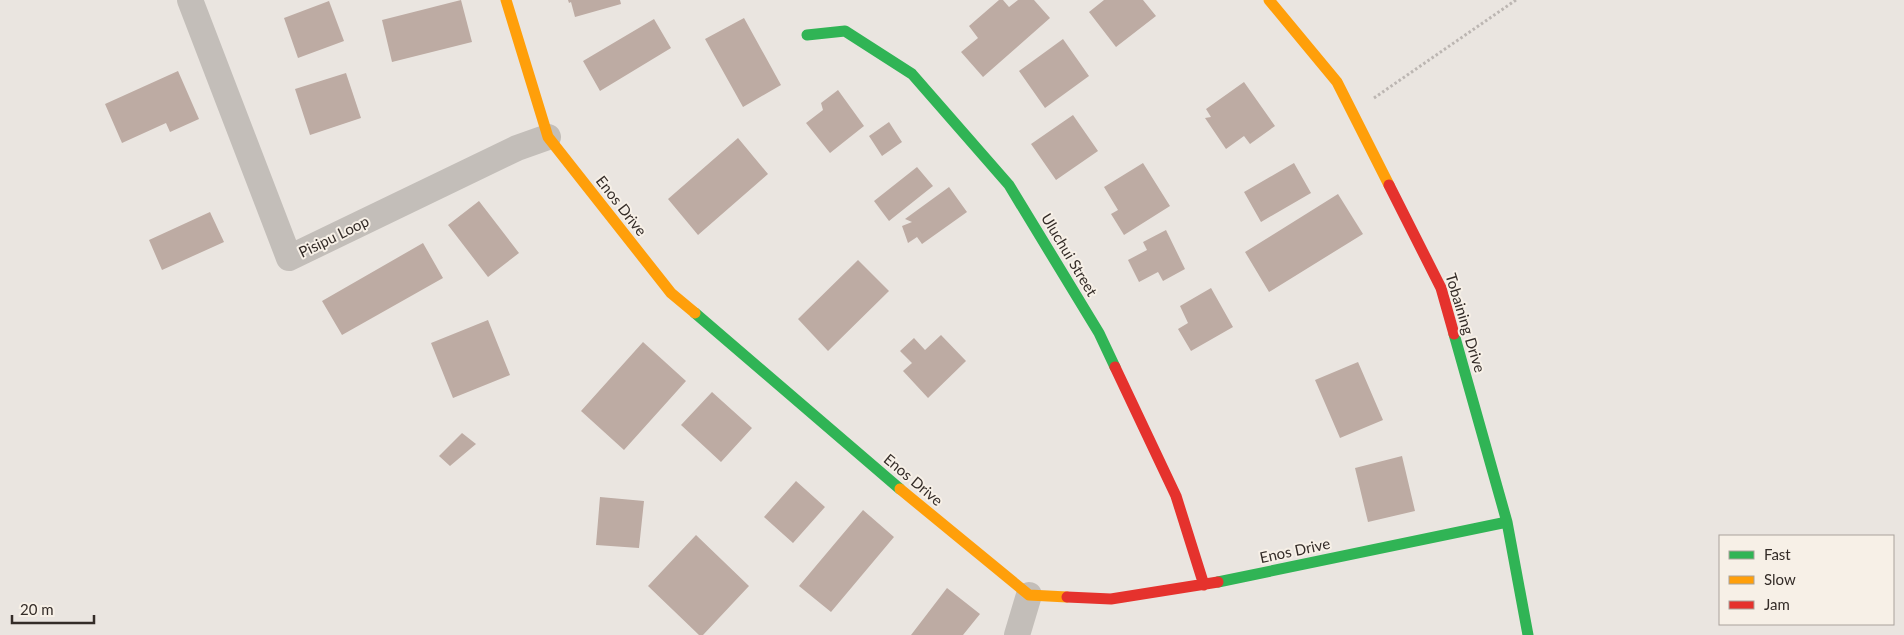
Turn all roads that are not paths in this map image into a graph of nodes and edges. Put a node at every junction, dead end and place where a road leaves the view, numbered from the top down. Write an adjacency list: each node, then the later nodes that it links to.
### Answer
1 (190, 0): 5 (street, Pisipu Loop)
2 (506, 0): 5 (street, Enos Drive)
3 (1269, 0): 6 (street, Tobaining Drive)
4 (807, 35): 7 (street, Uluchui Street)
5 (548, 137): 8 (street, Enos Drive)
6 (1507, 522): 7 (street, Enos Drive); 10 (street, Tobaining Drive)
7 (1204, 585): 8 (street, Enos Drive)
8 (1029, 595): 9 (street)
9 (1017, 635)
10 (1528, 635)

